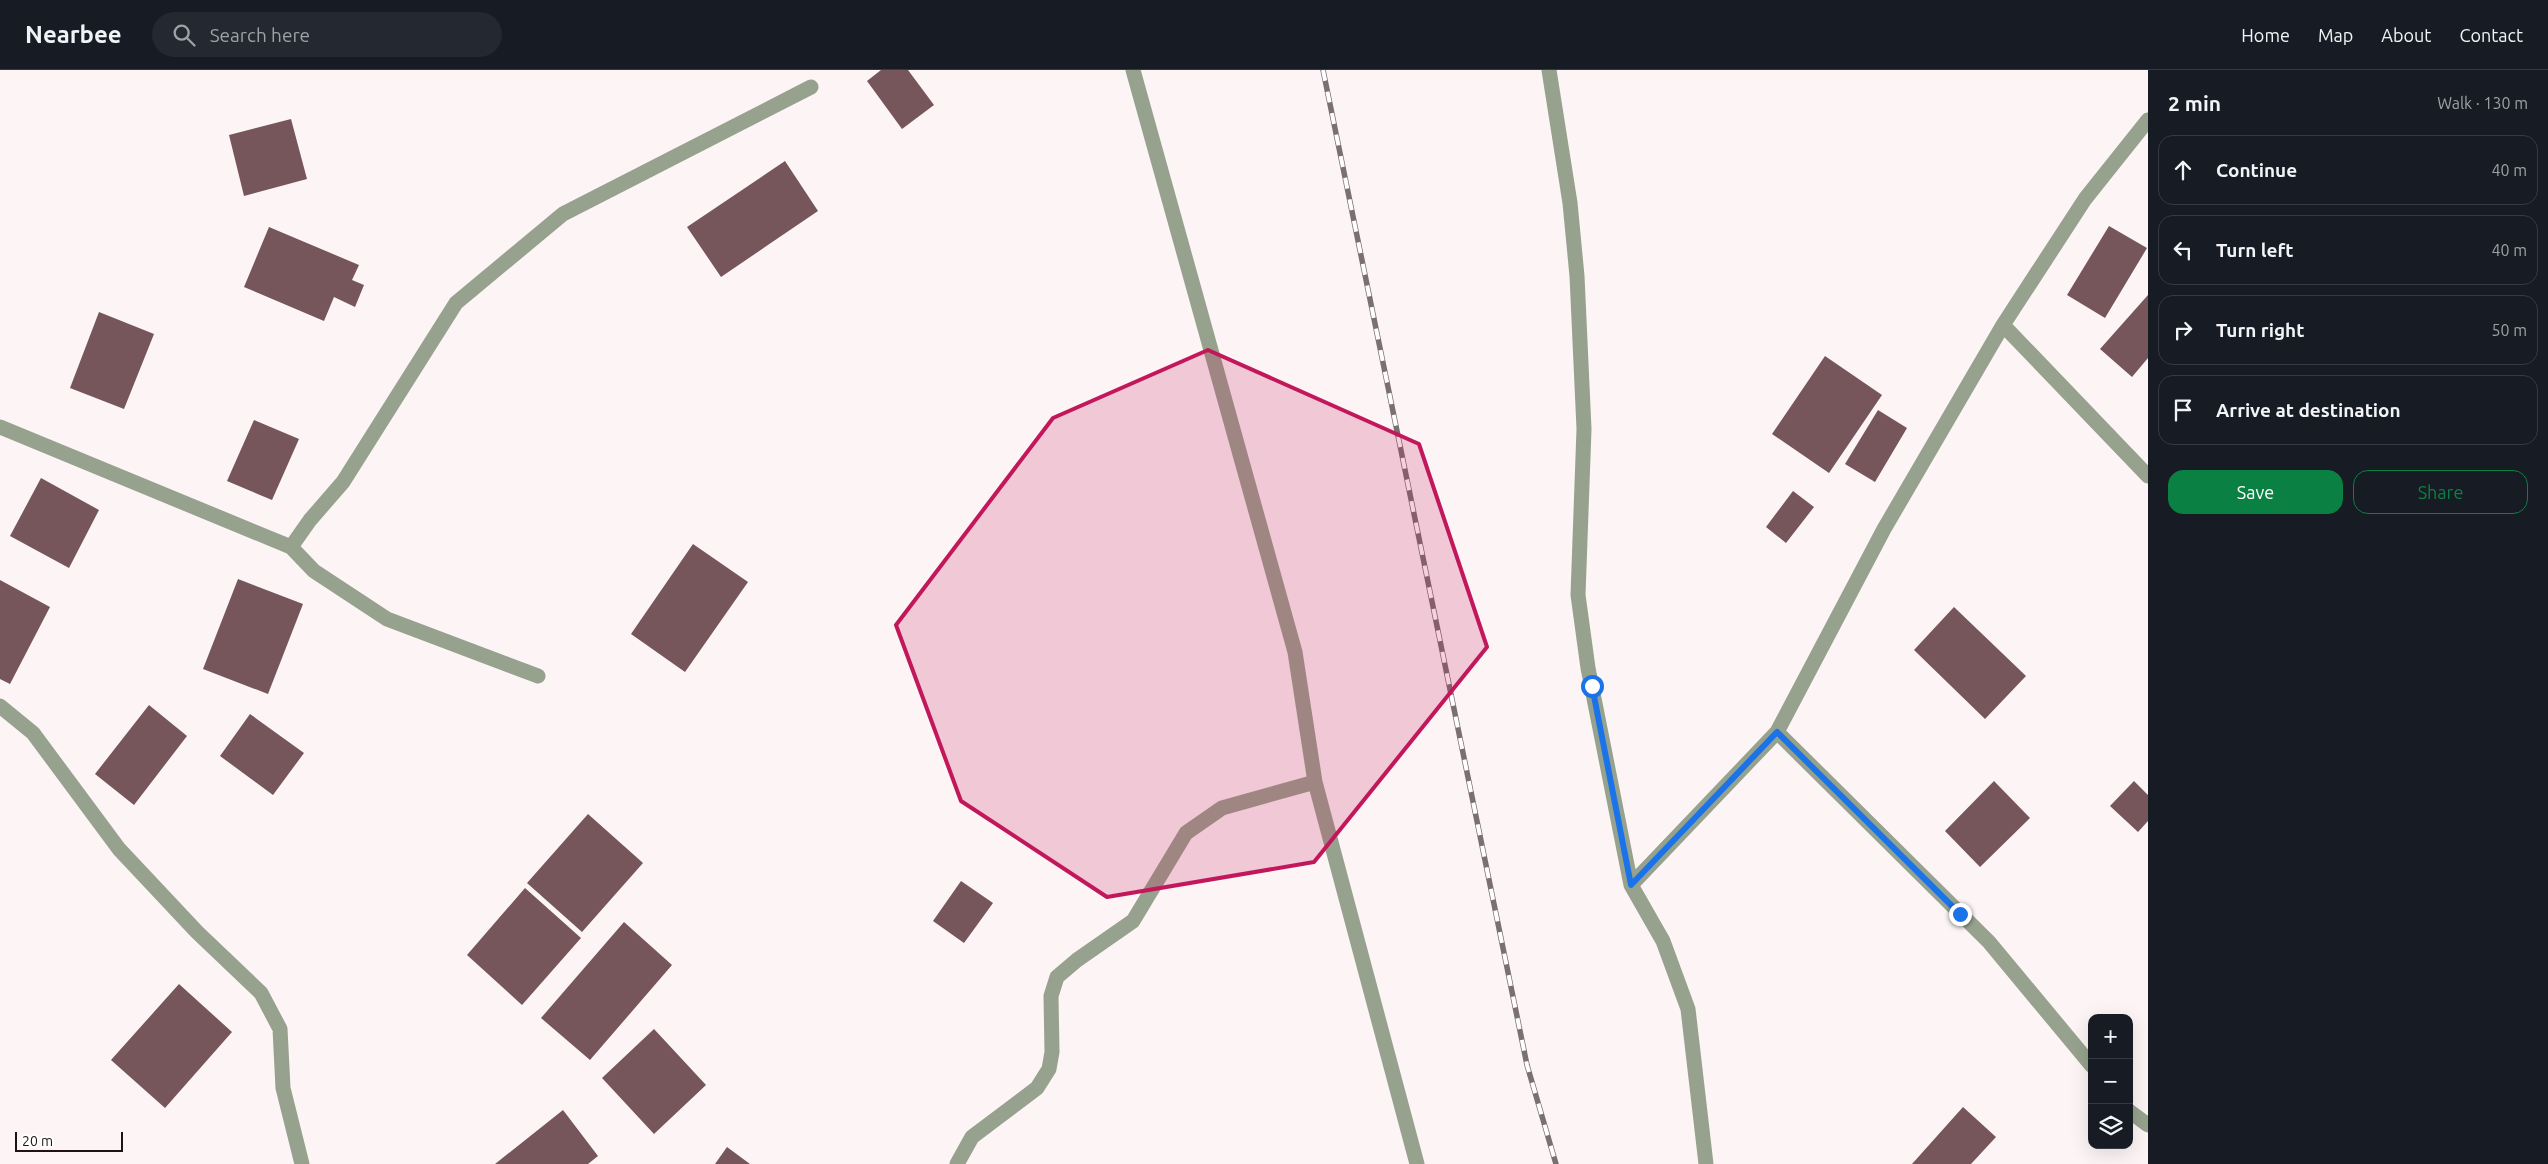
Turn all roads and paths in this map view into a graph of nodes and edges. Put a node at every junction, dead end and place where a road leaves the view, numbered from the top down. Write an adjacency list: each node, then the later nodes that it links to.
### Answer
1 (1133, 70): 12 (street)
2 (1549, 70): 13 (street)
3 (812, 87): 8 (street)
4 (2148, 120): 5 (street)
5 (2002, 325): 7 (street); 11 (street)
6 (0, 426): 8 (street)
7 (2148, 476)
8 (290, 547): 9 (street)
9 (538, 676)
10 (0, 706): 17 (street)
11 (1777, 732): 13 (street); 14 (street)
12 (1315, 782): 18 (street); 19 (street)
13 (1631, 885): 20 (street)
14 (2088, 1061)
15 (2133, 1114): 16 (street)
16 (2148, 1125)
17 (302, 1164)
18 (957, 1164)
19 (1417, 1164)
20 (1706, 1164)

